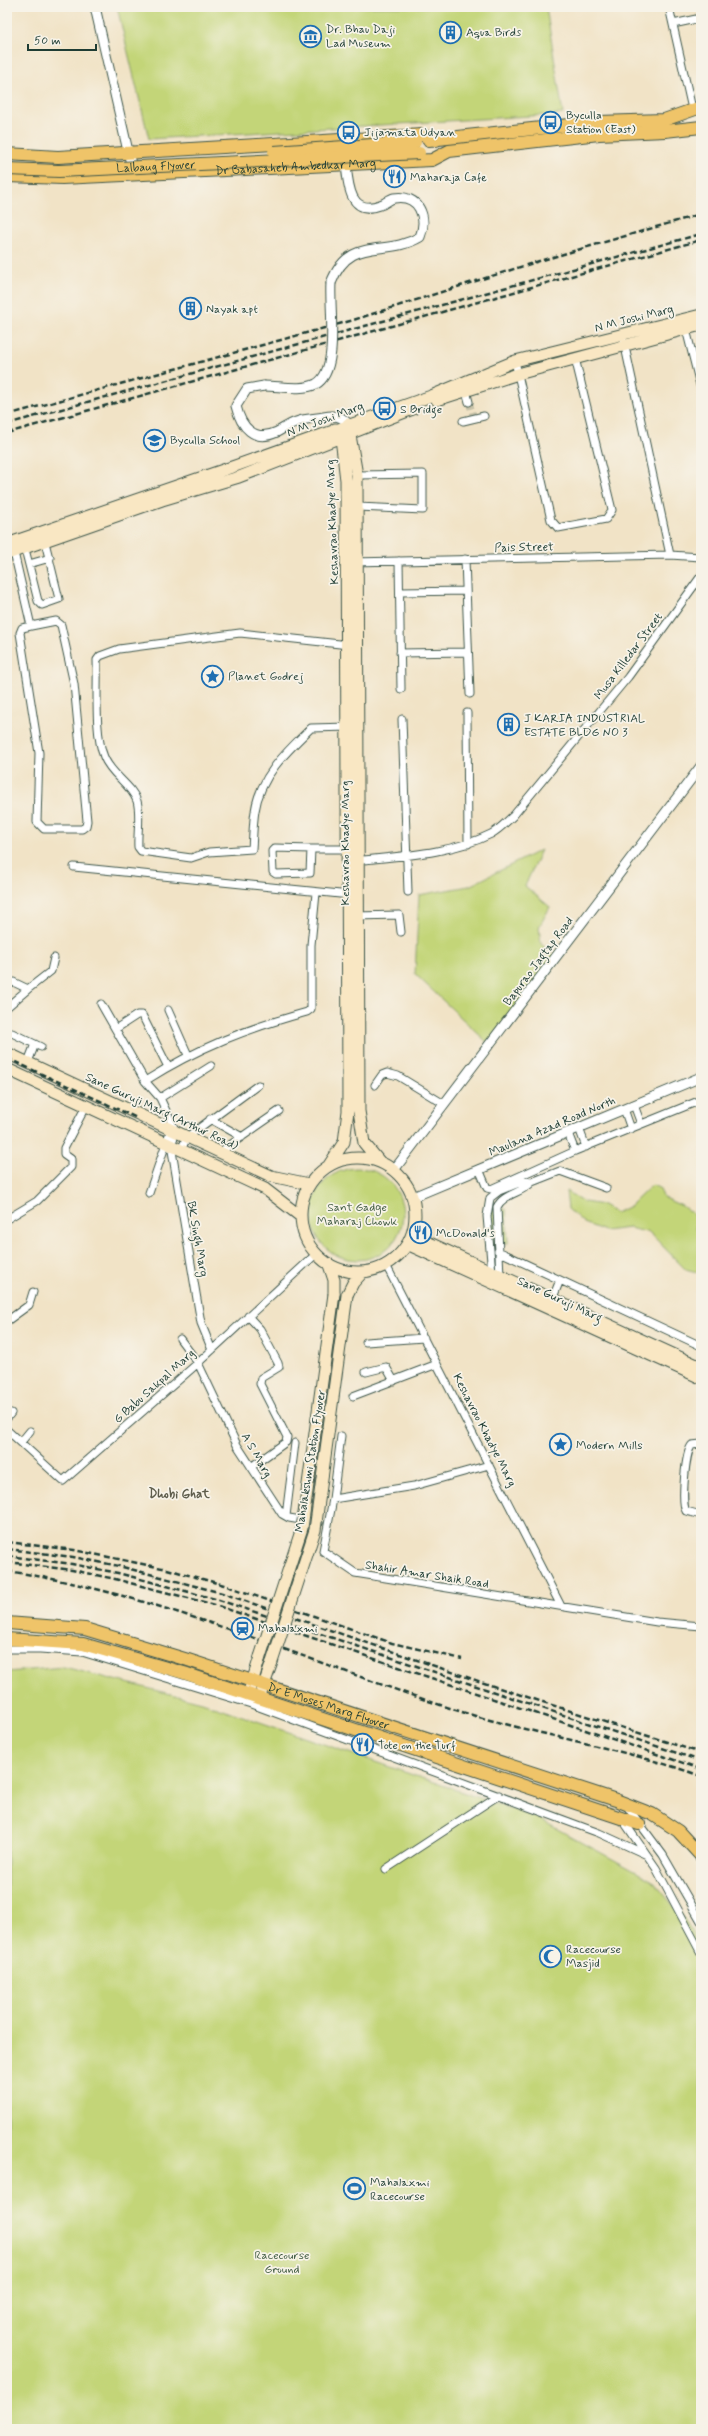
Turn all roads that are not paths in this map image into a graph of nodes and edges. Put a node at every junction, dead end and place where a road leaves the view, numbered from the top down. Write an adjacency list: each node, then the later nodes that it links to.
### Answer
1 (96, 7): 9 (street)
2 (669, 7): 4 (street)
3 (701, 18): 4 (street)
4 (673, 24): 5 (street)
5 (698, 115): 6 (main road, Lalbaug Flyover); 8 (main road, Dr Babasaheb Ambedkar Marg)
6 (436, 140): 7 (main road, Lalbaug Flyover); 9 (main road)
7 (417, 147): 8 (main road, Lalbaug Flyover); 11 (main road, Lalbaug Flyover, bridge); 13 (main road, Lalbaug Flyover, bridge)
8 (449, 151): 12 (main road, Dr Babasaheb Ambedkar Marg)
9 (129, 153): 10 (main road); 14 (street)
10 (7, 154)
11 (7, 163)
12 (346, 164): 14 (main road, Dr Babasaheb Ambedkar Marg); 27 (street, bridge)
13 (7, 169)
14 (133, 175): 15 (main road, Dr Babasaheb Ambedkar Marg)
15 (7, 176)
16 (701, 315): 19 (main road, N M Joshi Marg)
17 (701, 325): 18 (main road, N M Joshi Marg)
18 (686, 329): 19 (main road, N M Joshi Marg); 24 (street)
19 (623, 339): 20 (main road, N M Joshi Marg); 21 (main road, N M Joshi Marg); 35 (street)
20 (556, 358): 21 (main road, N M Joshi Marg); 22 (main road, N M Joshi Marg); 23 (main road, N M Joshi Marg)
21 (576, 358): 23 (street)
22 (515, 361): 23 (street); 25 (main road, N M Joshi Marg)
23 (518, 374): 25 (main road, N M Joshi Marg)
24 (701, 389)
25 (467, 392): 29 (main road, N M Joshi Marg)
26 (484, 416): 28 (street)
27 (321, 418): 29 (street); 30 (street)
28 (463, 421)
29 (350, 428): 30 (main road, N M Joshi Marg); 31 (main road, Keshavrao Khadye Marg)
30 (338, 433): 33 (main road, N M Joshi Marg); 40 (main road, Keshavrao Khadye Marg)
31 (357, 475): 32 (main road, Keshavrao Khadye Marg); 32 (street)
32 (358, 508): 40 (main road, Keshavrao Khadye Marg)
33 (49, 537): 34 (main road, N M Joshi Marg); 37 (street)
34 (14, 547): 41 (street); 45 (street)
35 (670, 555): 36 (street, Pais Street); 38 (street, Pais Street)
36 (701, 557)
37 (50, 558): 41 (street); 41 (street)
38 (465, 560): 39 (street, Pais Street); 43 (street)
39 (399, 561): 40 (street, Pais Street); 44 (street)
40 (352, 562): 46 (main road, Keshavrao Khadye Marg)
41 (29, 564)
42 (701, 576): 55 (street, Musa Killedar Street)
43 (466, 591): 44 (street); 48 (street)
44 (400, 592): 47 (street)
45 (31, 626): 45 (street)
46 (352, 645): 53 (main road, Keshavrao Khadye Marg); 53 (street)
47 (400, 652): 48 (street); 49 (street)
48 (468, 652): 50 (street)
49 (401, 689)
50 (470, 694)
51 (468, 713): 55 (street)
52 (402, 719): 58 (street)
53 (352, 727): 57 (main road, Keshavrao Khadye Marg); 59 (main road, Keshavrao Khadye Marg)
54 (701, 766): 86 (street, Bapurao Jagtap Road)
55 (468, 844): 58 (street, Musa Killedar Street)
56 (310, 849): 56 (street); 57 (street)
57 (347, 849): 59 (main road, Keshavrao Khadye Marg)
58 (406, 855): 59 (street, Musa Killedar Street); 61 (street)
59 (352, 861): 63 (main road, Keshavrao Khadye Marg)
60 (74, 867): 62 (street)
61 (408, 892)
62 (316, 893): 63 (street); 75 (street)
63 (353, 895): 64 (main road, Keshavrao Khadye Marg)
64 (353, 916): 65 (street); 106 (main road, Keshavrao Khadye Marg); 108 (main road, Keshavrao Khadye Marg)
65 (401, 932)
66 (54, 958): 68 (street)
67 (7, 979): 68 (street)
68 (28, 989): 70 (street)
69 (101, 1004): 72 (street)
70 (7, 1007)
71 (168, 1010): 75 (street)
72 (117, 1028): 78 (street); 81 (street)
73 (12, 1033): 76 (street)
74 (7, 1053): 76 (main road, Sane Guruji Marg (Arthur Road))
75 (188, 1055): 78 (street)
76 (28, 1062): 95 (main road, Sane Guruji Marg (Arthur Road))
77 (211, 1066): 84 (street)
78 (168, 1067): 81 (street)
79 (7, 1069): 88 (main road)
80 (701, 1077): 87 (street, Maulana Azad Road North)
81 (145, 1081): 84 (street)
82 (258, 1085): 91 (street)
83 (375, 1085): 86 (street)
84 (160, 1098): 95 (street)
85 (701, 1100): 92 (street)
86 (444, 1104): 110 (street, Bapurao Jagtap Road)
87 (634, 1105): 89 (street, Maulana Azad Road North); 92 (street)
88 (86, 1106): 99 (main road); 118 (street)
89 (624, 1109): 93 (street, Maulana Azad Road North); 94 (street)
90 (279, 1112): 98 (street)
91 (210, 1119): 97 (street); 98 (street)
92 (641, 1124): 94 (street)
93 (579, 1128): 96 (street, Maulana Azad Road North); 101 (street)
94 (631, 1128): 101 (street)
95 (174, 1130): 97 (main road, Sane Guruji Marg (Arthur Road)); 99 (street)
96 (568, 1133): 103 (street); 109 (street, Maulana Azad Road North)
97 (187, 1137): 100 (main road, Sane Guruji Marg (Arthur Road)); 102 (street)
98 (242, 1137): 104 (street)
99 (168, 1144): 102 (main road); 115 (street); 135 (street, BK Singh Marg)
100 (208, 1146): 104 (main road, Sane Guruji Marg (Arthur Road)); 105 (main road)
101 (586, 1147): 103 (street)
102 (181, 1150): 105 (main road)
103 (575, 1151): 109 (street)
104 (220, 1152): 107 (main road, Sane Guruji Marg (Arthur Road))
105 (202, 1159): 111 (main road)
106 (379, 1161): 108 (main road); 110 (main road)
107 (245, 1164): 111 (main road); 113 (main road, Sane Guruji Marg (Arthur Road))
108 (329, 1165): 113 (main road)
109 (479, 1169): 116 (street, Maulana Azad Road North)
110 (394, 1170): 116 (main road)
111 (239, 1177): 117 (main road)
112 (532, 1182): 114 (street); 120 (street); 125 (street)
113 (309, 1184): 117 (main road)
114 (606, 1188)
115 (149, 1193)
116 (412, 1197): 119 (main road)
117 (300, 1216): 121 (main road)
118 (7, 1219)
119 (410, 1240): 123 (main road); 125 (main road, Sane Guruji Marg); 128 (main road, Sane Guruji Marg)
120 (498, 1251): 125 (street); 126 (street)
121 (315, 1255): 122 (main road); 129 (street, G Babu Sakpal Marg)
122 (329, 1265): 124 (main road); 161 (main road, Mahalakshmi Station Flyover, bridge)
123 (386, 1265): 124 (main road); 131 (street, Keshavrao Khadye Marg)
124 (362, 1273): 161 (main road, Mahalakshmi Station Flyover, bridge)
125 (496, 1275): 128 (main road, Sane Guruji Marg)
126 (560, 1280): 128 (street); 134 (street)
127 (33, 1292): 130 (street)
128 (555, 1305): 136 (main road, Sane Guruji Marg)
129 (248, 1316): 135 (street, G Babu Sakpal Marg); 151 (street)
130 (7, 1321)
131 (424, 1338): 133 (street); 138 (street, Keshavrao Khadye Marg)
132 (180, 1339): 137 (street, A S Marg)
133 (366, 1342)
134 (701, 1346)
135 (212, 1350): 137 (street, G Babu Sakpal Marg)
136 (654, 1351): 139 (main road, Sane Guruji Marg); 141 (main road, Sane Guruji Marg)
137 (198, 1363): 147 (street, G Babu Sakpal Marg); 151 (street, A S Marg)
138 (437, 1364): 142 (street); 150 (street, Keshavrao Khadye Marg)
139 (701, 1367)
140 (366, 1372): 142 (street)
141 (701, 1378)
142 (394, 1381): 143 (street)
143 (353, 1396)
144 (7, 1430): 147 (street, G Babu Sakpal Marg)
145 (30, 1431): 147 (street)
146 (341, 1436): 152 (street)
147 (21, 1442)
148 (295, 1443): 154 (street)
149 (701, 1444): 153 (street)
150 (489, 1465): 152 (street); 156 (street, Keshavrao Khadye Marg)
151 (250, 1467): 154 (street, A S Marg)
152 (333, 1499): 155 (street)
153 (701, 1515)
154 (286, 1516): 155 (street)
155 (327, 1524): 156 (street, Shahir Amar Shaik Road)
156 (561, 1606): 158 (street)
157 (7, 1623): 161 (main road, Dr E Moses Marg Flyover)
158 (701, 1626)
159 (7, 1640): 162 (main road, Dr E Moses Marg Flyover)
160 (7, 1649): 163 (street)
161 (258, 1683): 162 (main road, Mahalakshmi Station Flyover); 164 (main road, Dr E Moses Marg Flyover)
162 (254, 1697): 165 (main road, Dr E Moses Marg Flyover)
163 (499, 1795): 167 (street); 169 (street)
164 (620, 1802): 166 (street); 168 (main road, Dr E Moses Marg Flyover)
165 (616, 1816): 166 (main road, Dr E Moses Marg Flyover); 167 (street)
166 (639, 1824): 170 (street)
167 (646, 1855): 171 (street)
168 (701, 1856)
169 (386, 1869)
170 (701, 1921)
171 (701, 1953)

